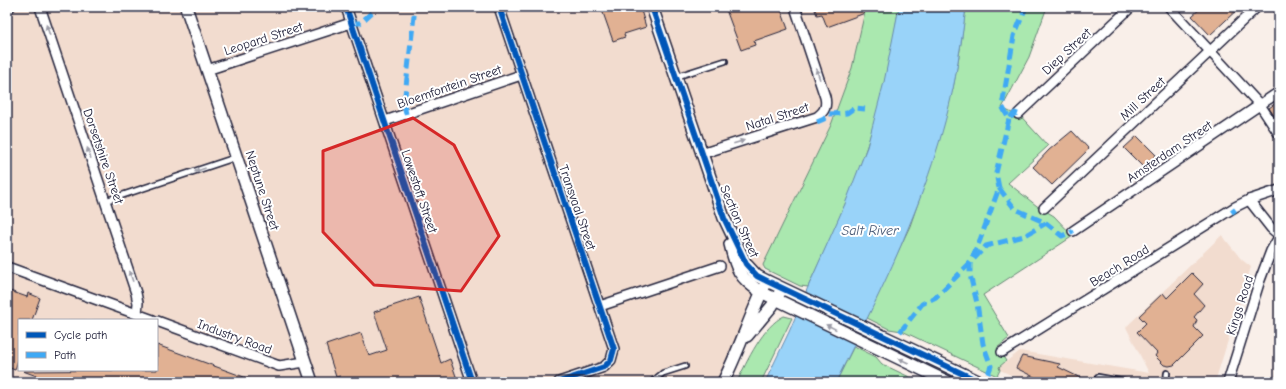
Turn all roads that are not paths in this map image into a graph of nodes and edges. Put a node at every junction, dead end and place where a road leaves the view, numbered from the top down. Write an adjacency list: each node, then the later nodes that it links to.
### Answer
1 (40, 7): 24 (street, Dorsetshire Street, one-way to 1)
2 (186, 7): 13 (street, Neptune Street)
3 (346, 7): 10 (street, Lowestoft Street)
4 (500, 7): 14 (street, Transvaal Street)
5 (652, 7): 15 (street, Section Street)
6 (795, 7): 21 (street, Natal Street, one-way to 6)
7 (1132, 7): 18 (street, Diep Street)
8 (1169, 7): 11 (street)
9 (1257, 7): 11 (street, Mill Street)
10 (351, 22): 13 (street, Leopard Street); 19 (street, Lowestoft Street)
11 (1211, 52): 17 (street); 26 (street, Mill Street)
12 (725, 60): 15 (lane)
13 (207, 70): 22 (street, Neptune Street)
14 (522, 75): 19 (street, Bloemfontein Street); 36 (street, Transvaal Street)
15 (676, 77): 21 (street, Section Street)
16 (1279, 92): 17 (street, Amsterdam Street)
17 (1260, 105): 20 (street); 28 (street, Amsterdam Street)
18 (1018, 114)
19 (385, 121): 47 (street, Lowestoft Street)
20 (1279, 134)
21 (701, 154): 27 (street, Section Street)
22 (237, 157): 24 (lane, one-way to 24); 42 (street, Neptune Street)
23 (1279, 190): 25 (street, Beach Road)
24 (106, 200): 37 (street, Dorsetshire Street, one-way to 24)
25 (1249, 200): 29 (street); 41 (street, Beach Road)
26 (1044, 208)
27 (724, 218): 32 (street, Section Street); 34 (street, Section Street)
28 (1073, 231)
29 (1279, 236): 55 (street, Kings Road)
30 (720, 266): 36 (street)
31 (7, 267): 37 (street)
32 (767, 281): 33 (street, Section Street); 34 (street)
33 (782, 288): 35 (street); 52 (street, Section Street)
34 (761, 292): 35 (street, Section Street); 40 (street)
35 (776, 300): 40 (street); 51 (street, Section Street, one-way to 35)
36 (600, 306): 48 (street, Transvaal Street)
37 (137, 314): 38 (street)
38 (150, 319)
39 (158, 322): 42 (street, Industry Road)
40 (742, 343): 50 (street)
41 (1002, 352)
42 (305, 362): 46 (street, Neptune Street)
43 (685, 366): 49 (lane)
44 (1167, 373): 54 (lane)
45 (1098, 377): 53 (lane)
46 (312, 382)
47 (472, 382)
48 (559, 382)
49 (652, 382)
50 (723, 382)
51 (948, 382)
52 (980, 382)
53 (1125, 382)
54 (1166, 382)
55 (1228, 382)

